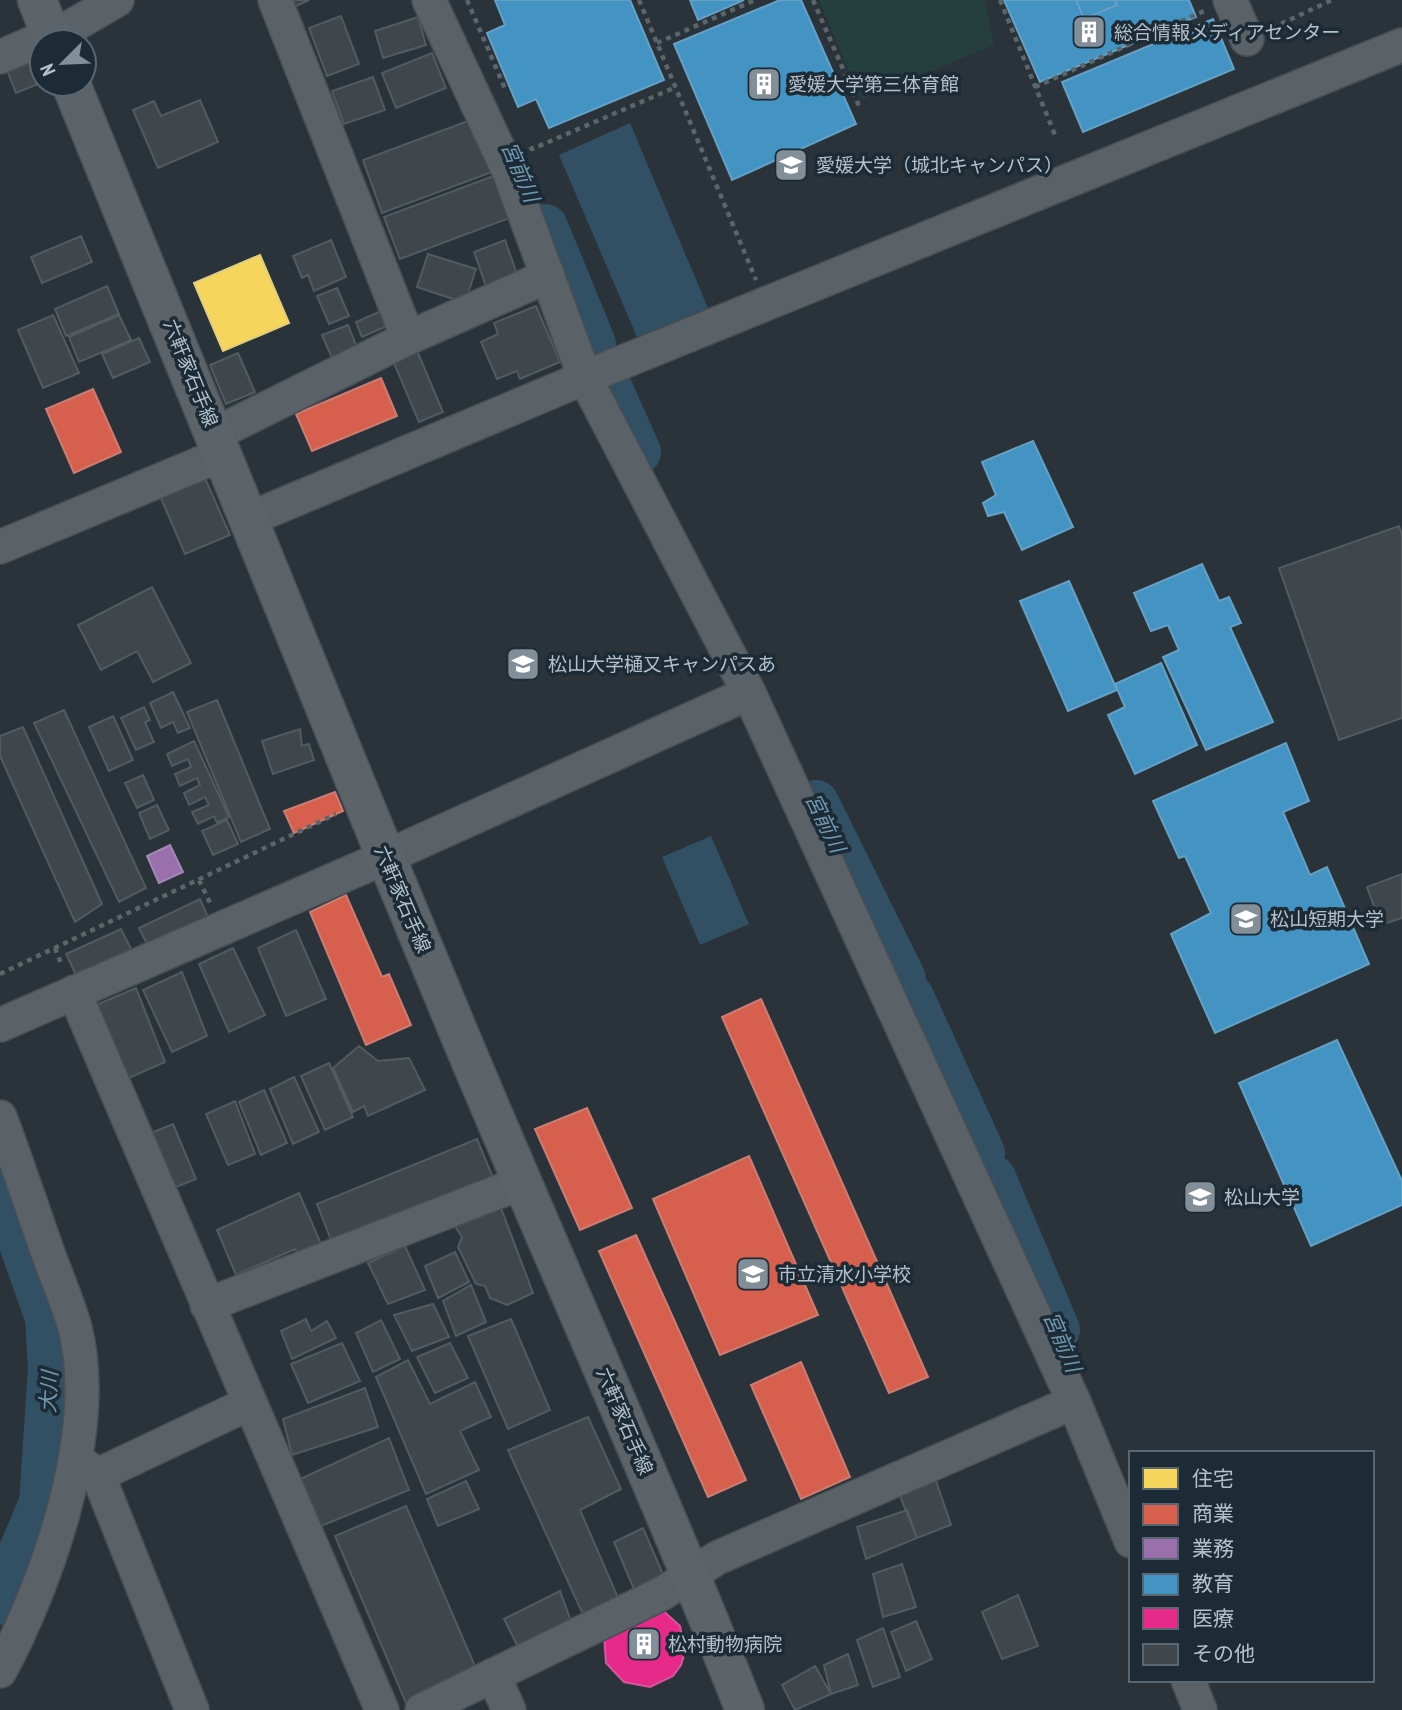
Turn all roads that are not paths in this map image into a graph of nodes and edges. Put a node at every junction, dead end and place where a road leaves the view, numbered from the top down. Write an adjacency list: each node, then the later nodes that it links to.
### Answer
1 (37, 0): 6 (main road)
2 (117, 0): 7 (street)
3 (275, 0): 14 (street)
4 (429, 0): 13 (street)
5 (1223, 3): 8 (street)
6 (48, 28)
7 (71, 28)
8 (1247, 39)
9 (1402, 45): 15 (street)
10 (28, 47): 11 (street)
11 (0, 57)
12 (77, 98): 16 (main road, 六軒家石手線)
13 (548, 276): 14 (street); 15 (street)
14 (408, 338): 16 (street)
15 (595, 374): 17 (street); 19 (street)
16 (219, 444): 17 (main road, 六軒家石手線); 18 (street)
17 (249, 519): 20 (main road, 六軒家石手線)
18 (0, 547)
19 (749, 693): 20 (street); 26 (street)
20 (386, 857): 21 (street); 24 (main road, 六軒家石手線)
21 (74, 992): 22 (street); 25 (street)
22 (0, 1024)
23 (2, 1128): 28 (street)
24 (522, 1183): 25 (street); 30 (main road, 六軒家石手線)
25 (207, 1305): 27 (street)
26 (1074, 1402): 29 (street); 30 (street)
27 (250, 1403): 28 (street); 35 (street)
28 (87, 1467): 31 (street); 34 (street)
29 (1129, 1536)
30 (691, 1574): 32 (street); 38 (main road, 六軒家石手線)
31 (0, 1671)
32 (493, 1675): 36 (street); 37 (street)
33 (1189, 1682): 39 (street)
34 (192, 1710)
35 (382, 1710)
36 (422, 1710)
37 (509, 1710)
38 (745, 1710)
39 (1200, 1710)

